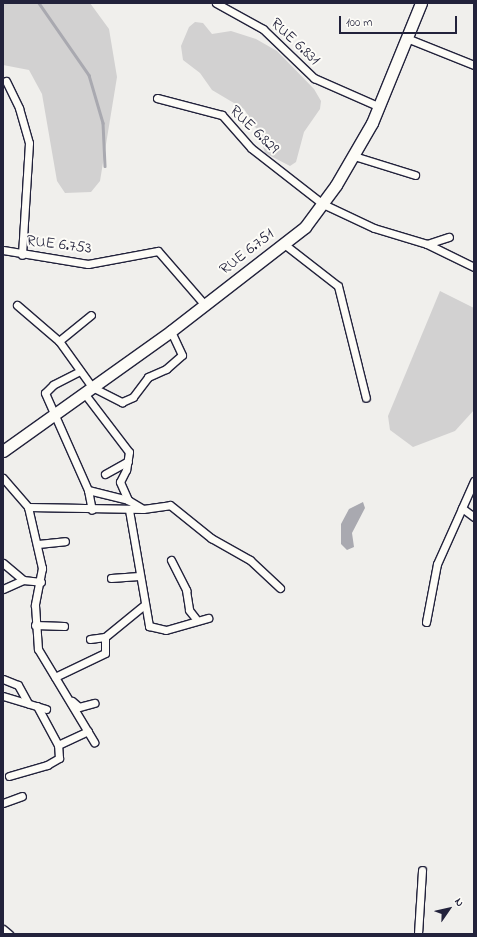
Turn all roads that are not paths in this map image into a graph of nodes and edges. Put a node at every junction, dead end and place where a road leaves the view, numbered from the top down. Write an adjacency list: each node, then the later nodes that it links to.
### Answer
1 (216, 3): 7 (street, RUE 6.831)
2 (421, 3): 3 (main road, RUE 6.751)
3 (409, 39): 4 (street); 7 (main road, RUE 6.751)
4 (474, 66)
5 (6, 81): 15 (street)
6 (156, 98): 10 (street, RUE 6.829)
7 (380, 107): 8 (main road, RUE 6.751)
8 (354, 156): 9 (street); 10 (main road, RUE 6.751)
9 (415, 174)
10 (323, 204): 12 (main road, RUE 6.751); 13 (street, RUE 6.829)
11 (449, 237): 13 (street)
12 (284, 244): 18 (main road, RUE 6.751); 24 (street)
13 (426, 244): 16 (street, RUE 6.829)
14 (3, 250): 15 (street, RUE 6.753)
15 (22, 255): 18 (street, RUE 6.753)
16 (474, 267)
17 (17, 305): 21 (street)
18 (205, 305): 20 (main road, RUE 6.751)
19 (91, 316): 21 (street)
20 (171, 331): 23 (main road, RUE 6.751); 23 (street)
21 (59, 341): 22 (street)
22 (80, 371): 23 (street); 25 (street)
23 (88, 390): 25 (main road, RUE 6.751); 27 (street)
24 (366, 398)
25 (54, 416): 26 (main road, RUE 6.751); 31 (street)
26 (3, 451)
27 (128, 461): 28 (street); 32 (street)
28 (105, 474)
29 (3, 478): 33 (street)
30 (474, 481): 34 (street)
31 (88, 490): 32 (street); 36 (street)
32 (128, 500): 35 (street)
33 (28, 507): 36 (street); 40 (street)
34 (462, 508): 38 (street); 52 (street)
35 (143, 509): 37 (street); 47 (street)
36 (92, 510): 37 (street)
37 (129, 510): 43 (street)
38 (474, 517)
39 (65, 541): 40 (street)
40 (38, 544): 46 (street)
41 (171, 560): 51 (street)
42 (3, 563): 45 (street)
43 (139, 576): 44 (street); 49 (street)
44 (111, 578)
45 (23, 580): 46 (street); 48 (street)
46 (41, 582): 53 (street)
47 (280, 588)
48 (3, 589)
49 (144, 606): 51 (street); 55 (street)
50 (208, 618): 51 (street)
51 (196, 619)
52 (426, 622)
53 (35, 625): 54 (street); 57 (street)
54 (64, 626)
55 (105, 637): 56 (street); 57 (street)
56 (90, 639)
57 (55, 677): 60 (street)
58 (3, 679): 61 (street)
59 (3, 696): 61 (street)
60 (72, 701): 62 (street); 65 (street)
61 (28, 703): 63 (street)
62 (94, 703)
63 (37, 706): 64 (street); 67 (street)
64 (46, 709)
65 (88, 731): 66 (street); 67 (street)
66 (94, 742)
67 (58, 745): 68 (street)
68 (10, 776)
69 (22, 796): 70 (street)
70 (3, 803)
71 (422, 870): 74 (street)
72 (3, 929): 73 (street)
73 (9, 934)
74 (418, 934)

